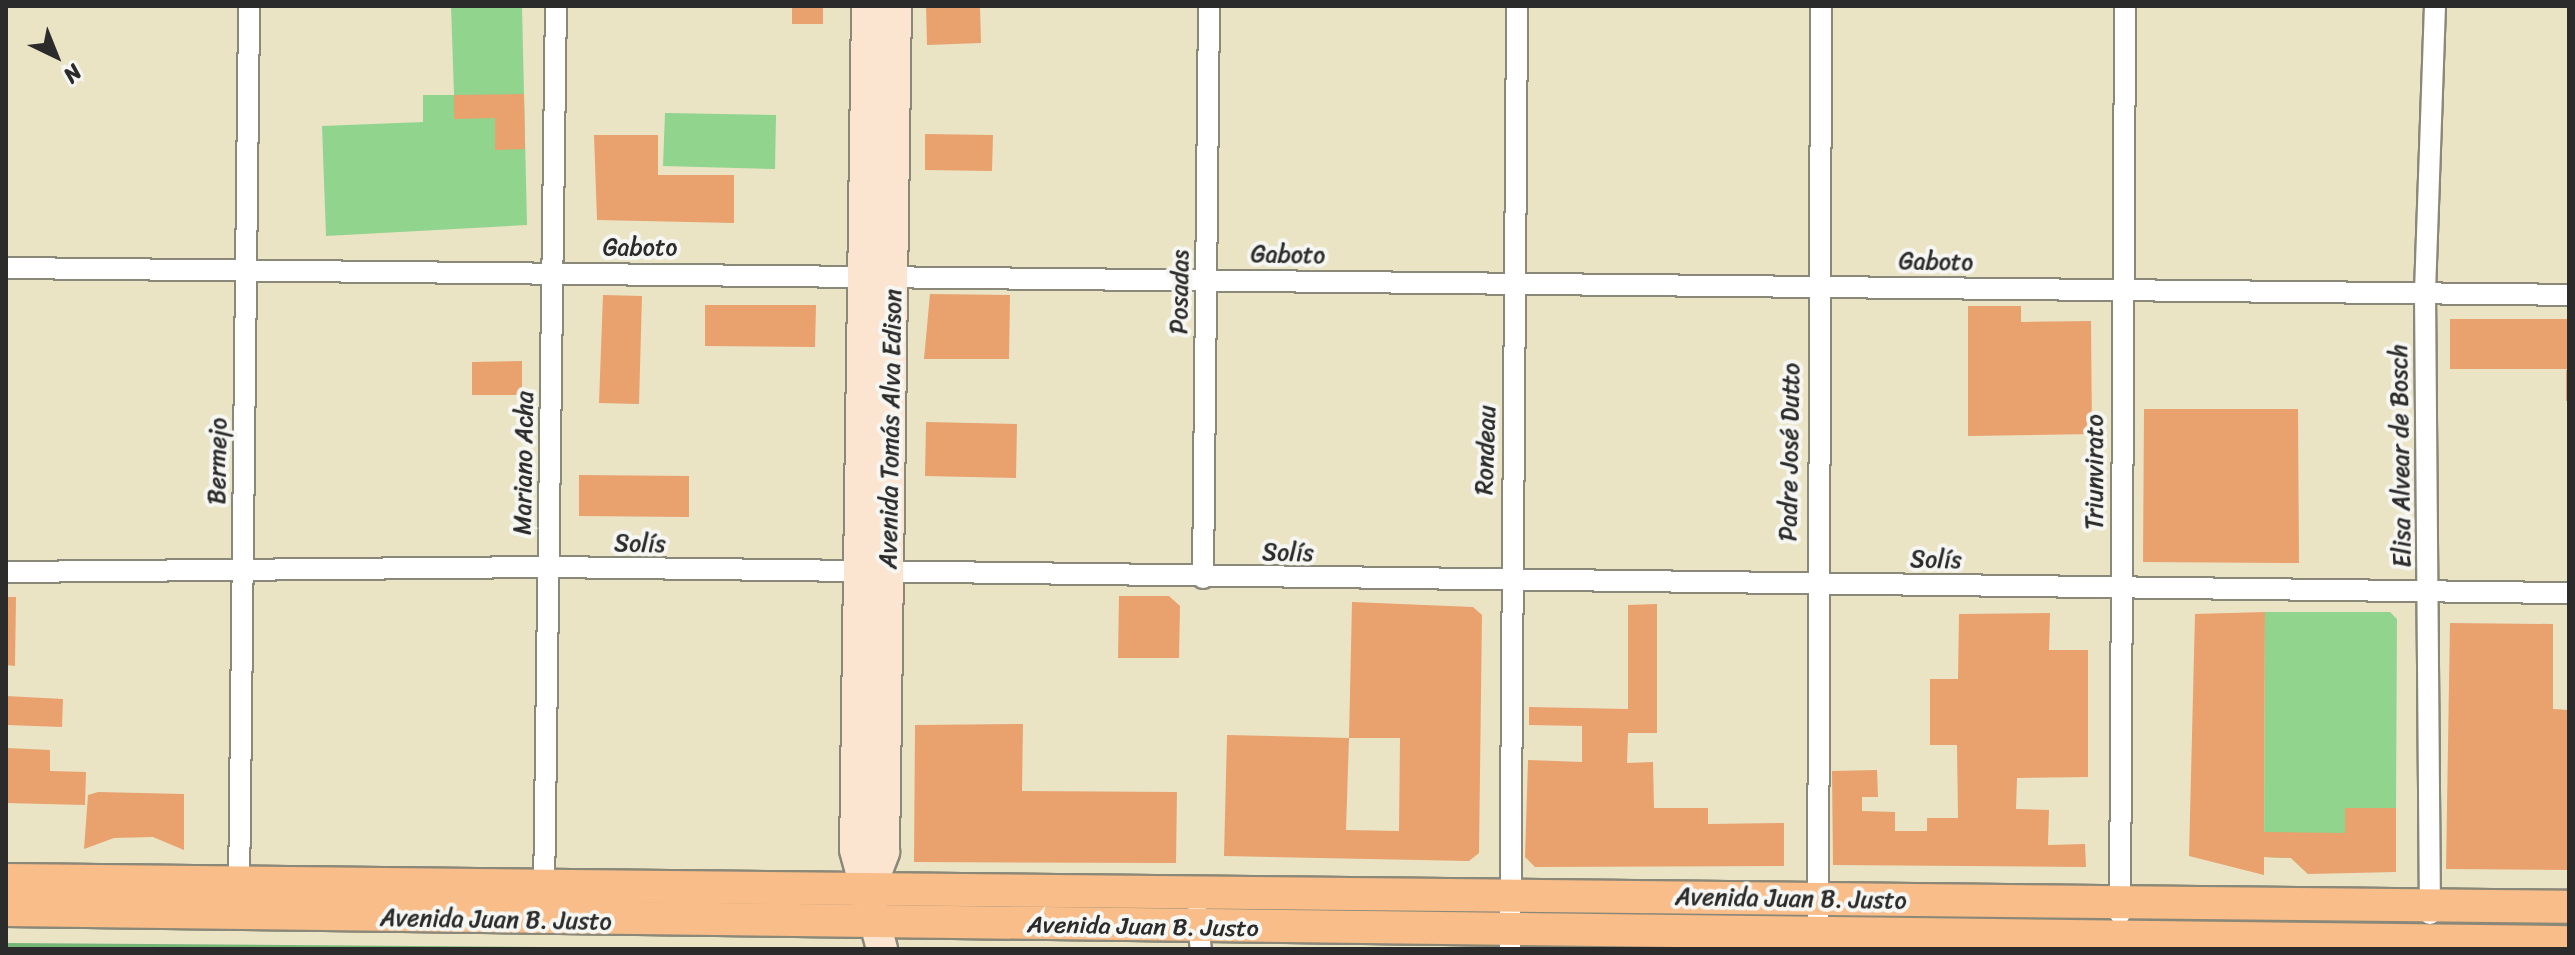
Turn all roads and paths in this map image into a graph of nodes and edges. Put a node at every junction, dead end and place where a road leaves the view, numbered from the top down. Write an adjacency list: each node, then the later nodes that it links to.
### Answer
1 (249, 6): 11 (street, Bermejo)
2 (556, 6): 12 (street, Mariano Acha)
3 (867, 6): 13 (main road, Avenida Tomás Alva Edison)
4 (896, 6): 13 (main road, Avenida Tomás Alva Edison)
5 (1209, 6): 14 (street, Posadas)
6 (1517, 6): 15 (street, Rondeau)
7 (1821, 6): 16 (street, Padre José Dutto)
8 (2125, 6): 17 (street, Triunvirato)
9 (2435, 6): 18 (street, Elisa Alvear de Bosch)
10 (6, 268): 11 (street, Gaboto)
11 (246, 270): 12 (street, Gaboto); 20 (street, Bermejo)
12 (553, 273): 13 (street, Gaboto); 21 (street, Mariano Acha)
13 (878, 276): 14 (street, Gaboto); 23 (main road, Avenida Tomás Alva Edison)
14 (1206, 280): 15 (street, Gaboto); 24 (street, Posadas)
15 (1518, 283): 16 (street, Gaboto); 25 (street, Rondeau)
16 (1818, 286): 17 (street, Gaboto); 26 (street, Padre José Dutto)
17 (2119, 289): 18 (street, Gaboto); 27 (street, Triunvirato)
18 (2425, 292): 19 (street, Gaboto); 28 (street, Elisa Alvear de Bosch)
19 (2569, 295)
20 (243, 566): 21 (street, Solís); 22 (street, Solís); 31 (street, Bermejo)
21 (548, 567): 23 (street, Solís); 32 (street, Mariano Acha)
22 (6, 572)
23 (875, 576): 24 (street, Solís); 33 (main road, Avenida Tomás Alva Edison)
24 (1203, 578): 25 (street, Solís)
25 (1508, 581): 26 (street, Solís); 35 (street, Rondeau)
26 (1815, 584): 27 (street, Solís); 36 (street, Padre José Dutto)
27 (2122, 588): 28 (street, Solís); 37 (street, Triunvirato)
28 (2429, 592): 29 (street, Solís); 38 (street, Elisa Alvear de Bosch)
29 (2569, 593)
30 (6, 880): 31 (main road, Avenida Juan B. Justo)
31 (239, 882): 32 (main road, Avenida Juan B. Justo); 41 (street, Bermejo)
32 (544, 885): 33 (main road, Avenida Juan B. Justo); 42 (street, Mariano Acha)
33 (870, 889): 34 (main road, Avenida Juan B. Justo); 43 (main road)
34 (1197, 892): 35 (main road, Avenida Juan B. Justo); 44 (street)
35 (1506, 896): 36 (main road, Avenida Juan B. Justo); 45 (street, Rondeau)
36 (1815, 899): 37 (main road, Avenida Juan B. Justo); 46 (street, Padre José Dutto)
37 (2119, 902): 38 (main road, Avenida Juan B. Justo); 48 (street, Triunvirato)
38 (2428, 906): 39 (main road, Avenida Juan B. Justo); 49 (street, Elisa Alvear de Bosch)
39 (2569, 907)
40 (6, 910): 41 (main road, Avenida Juan B. Justo)
41 (239, 917): 42 (main road, Avenida Juan B. Justo)
42 (544, 920): 43 (main road, Avenida Juan B. Justo)
43 (880, 936): 44 (main road, Avenida Juan B. Justo)
44 (1199, 938): 45 (main road, Avenida Juan B. Justo)
45 (1508, 940): 46 (main road, Avenida Juan B. Justo)
46 (1817, 941): 48 (main road, Avenida Juan B. Justo)
47 (2569, 942): 49 (main road, Avenida Juan B. Justo)
48 (2122, 943): 49 (main road, Avenida Juan B. Justo)
49 (2436, 945)

